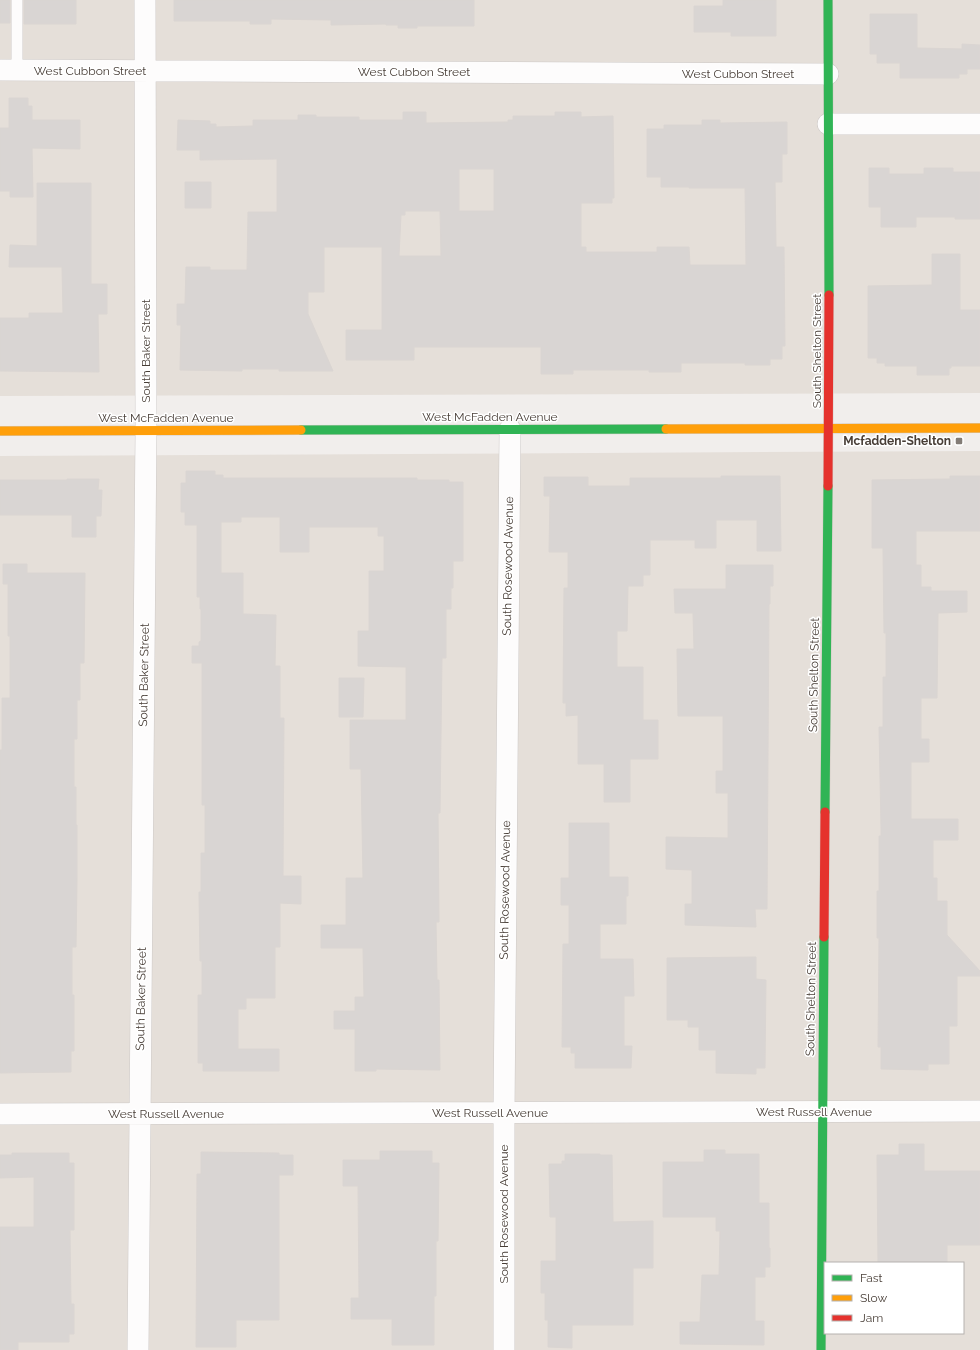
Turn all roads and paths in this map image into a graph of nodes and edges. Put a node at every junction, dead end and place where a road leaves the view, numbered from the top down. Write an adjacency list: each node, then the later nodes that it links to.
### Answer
1 (17, 0): 4 (lane)
2 (145, 0): 5 (street, South Baker Street)
3 (828, 0): 6 (street, South Shelton Street)
4 (8, 70): 5 (street, West Cubbon Street)
5 (145, 71): 6 (street, West Cubbon Street); 12 (street, South Baker Street)
6 (828, 74): 7 (street, South Shelton Street)
7 (828, 124): 8 (street); 9 (street, South Shelton Street)
8 (980, 124)
9 (829, 428): 10 (street, West McFadden Avenue); 11 (street, West McFadden Avenue); 15 (street, South Shelton Street)
10 (980, 428)
11 (510, 429): 12 (street, West McFadden Avenue); 16 (street, South Rosewood Avenue)
12 (146, 430): 13 (street, West McFadden Avenue); 18 (street, South Baker Street)
13 (0, 431)
14 (980, 1111): 15 (street, West Russell Avenue)
15 (822, 1112): 16 (street, West Russell Avenue); 21 (street, South Shelton Street)
16 (504, 1113): 18 (street, West Russell Avenue); 20 (street, South Rosewood Avenue)
17 (0, 1114): 18 (street, West Russell Avenue)
18 (140, 1114): 19 (street, South Baker Street)
19 (138, 1350)
20 (504, 1350)
21 (821, 1350)

